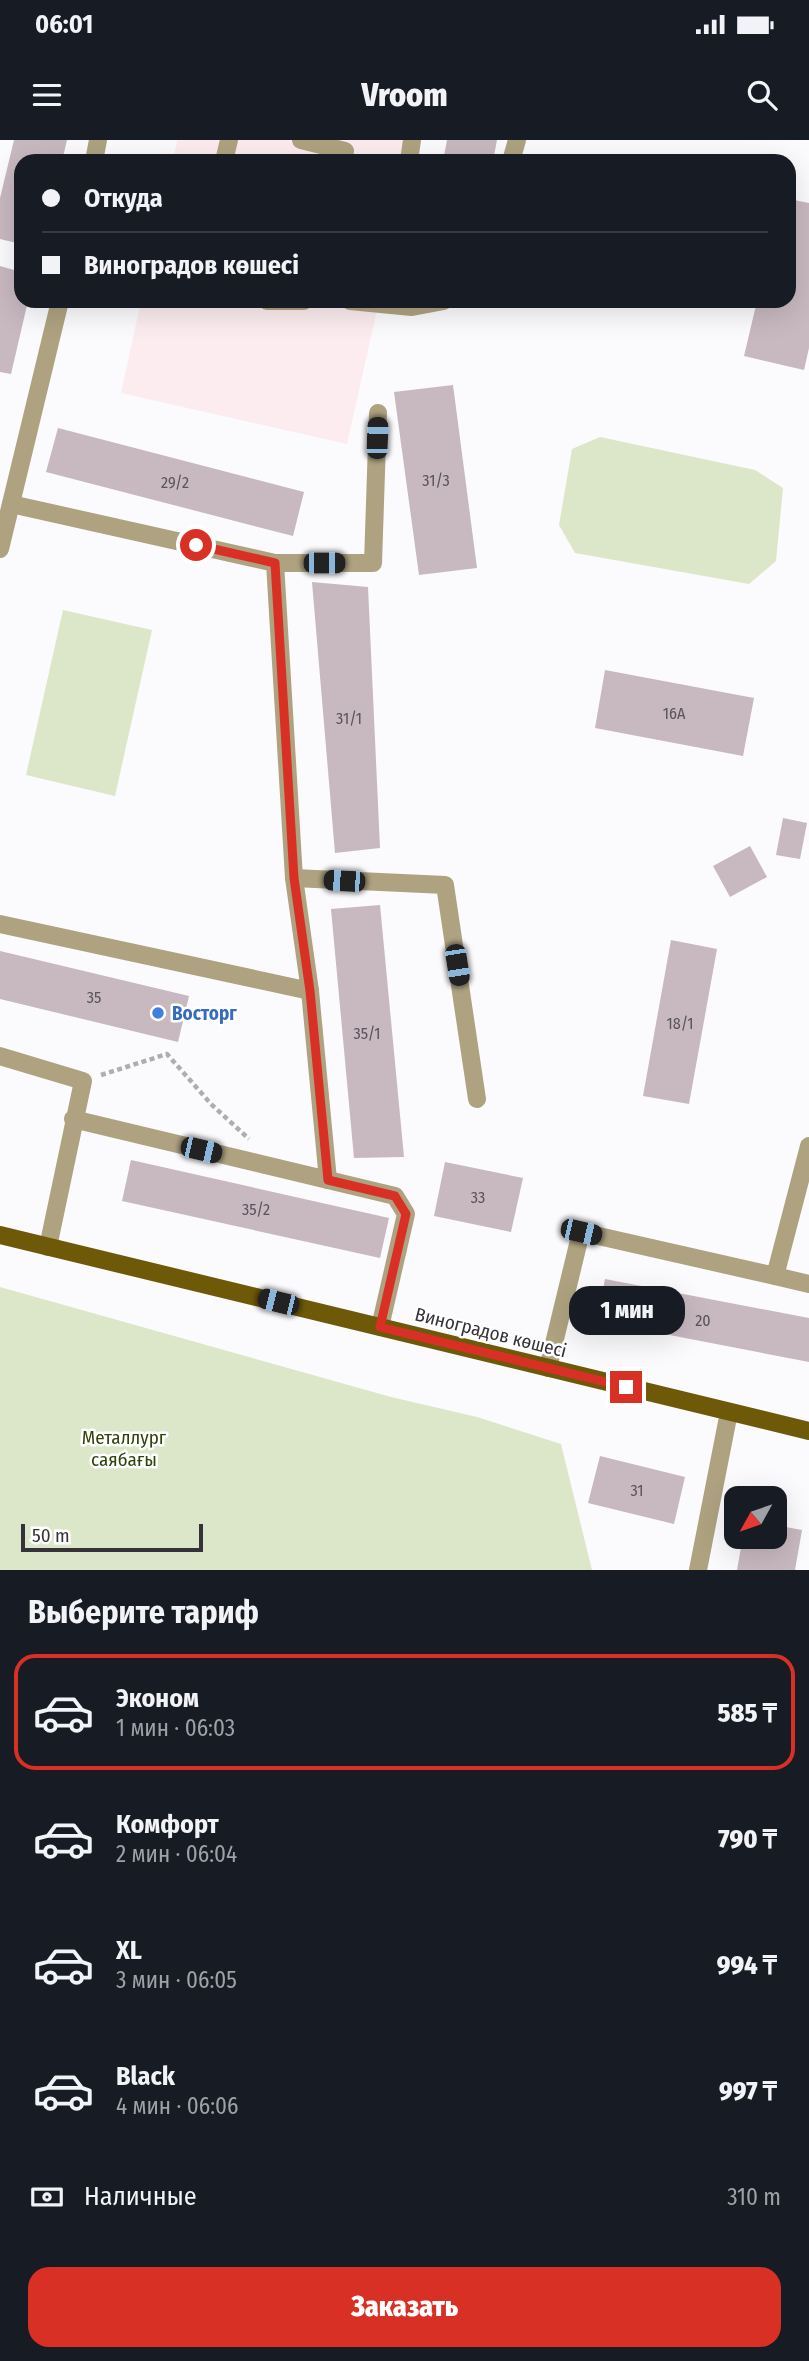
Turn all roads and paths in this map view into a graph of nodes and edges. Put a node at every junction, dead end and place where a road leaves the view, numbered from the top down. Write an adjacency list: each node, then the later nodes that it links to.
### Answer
1 (301, 140): 2 (lane)
2 (344, 154)
3 (58, 308): 5 (lane)
4 (378, 413): 7 (lane)
5 (11, 505): 6 (lane); 7 (lane)
6 (0, 549)
7 (275, 563): 8 (lane)
8 (294, 878): 10 (lane); 13 (lane)
9 (0, 923): 10 (lane)
10 (310, 991): 17 (lane)
11 (0, 1056): 12 (lane)
12 (83, 1081): 14 (lane); 16 (path)
13 (477, 1099)
14 (73, 1119): 16 (lane); 19 (lane)
15 (809, 1146): 20 (lane)
16 (278, 1168): 17 (lane)
17 (328, 1180): 22 (lane)
18 (0, 1235): 19 (main road, Виноградов көшесі)
19 (48, 1247): 22 (main road, Виноградов көшесі)
20 (775, 1276): 21 (lane); 23 (lane)
21 (809, 1284)
22 (380, 1327): 23 (main road, Виноградов көшесі)
23 (548, 1368): 24 (main road, Виноградов көшесі)
24 (729, 1412): 25 (main road, Виноградов көшесі); 26 (lane)
25 (809, 1431)
26 (698, 1570)

